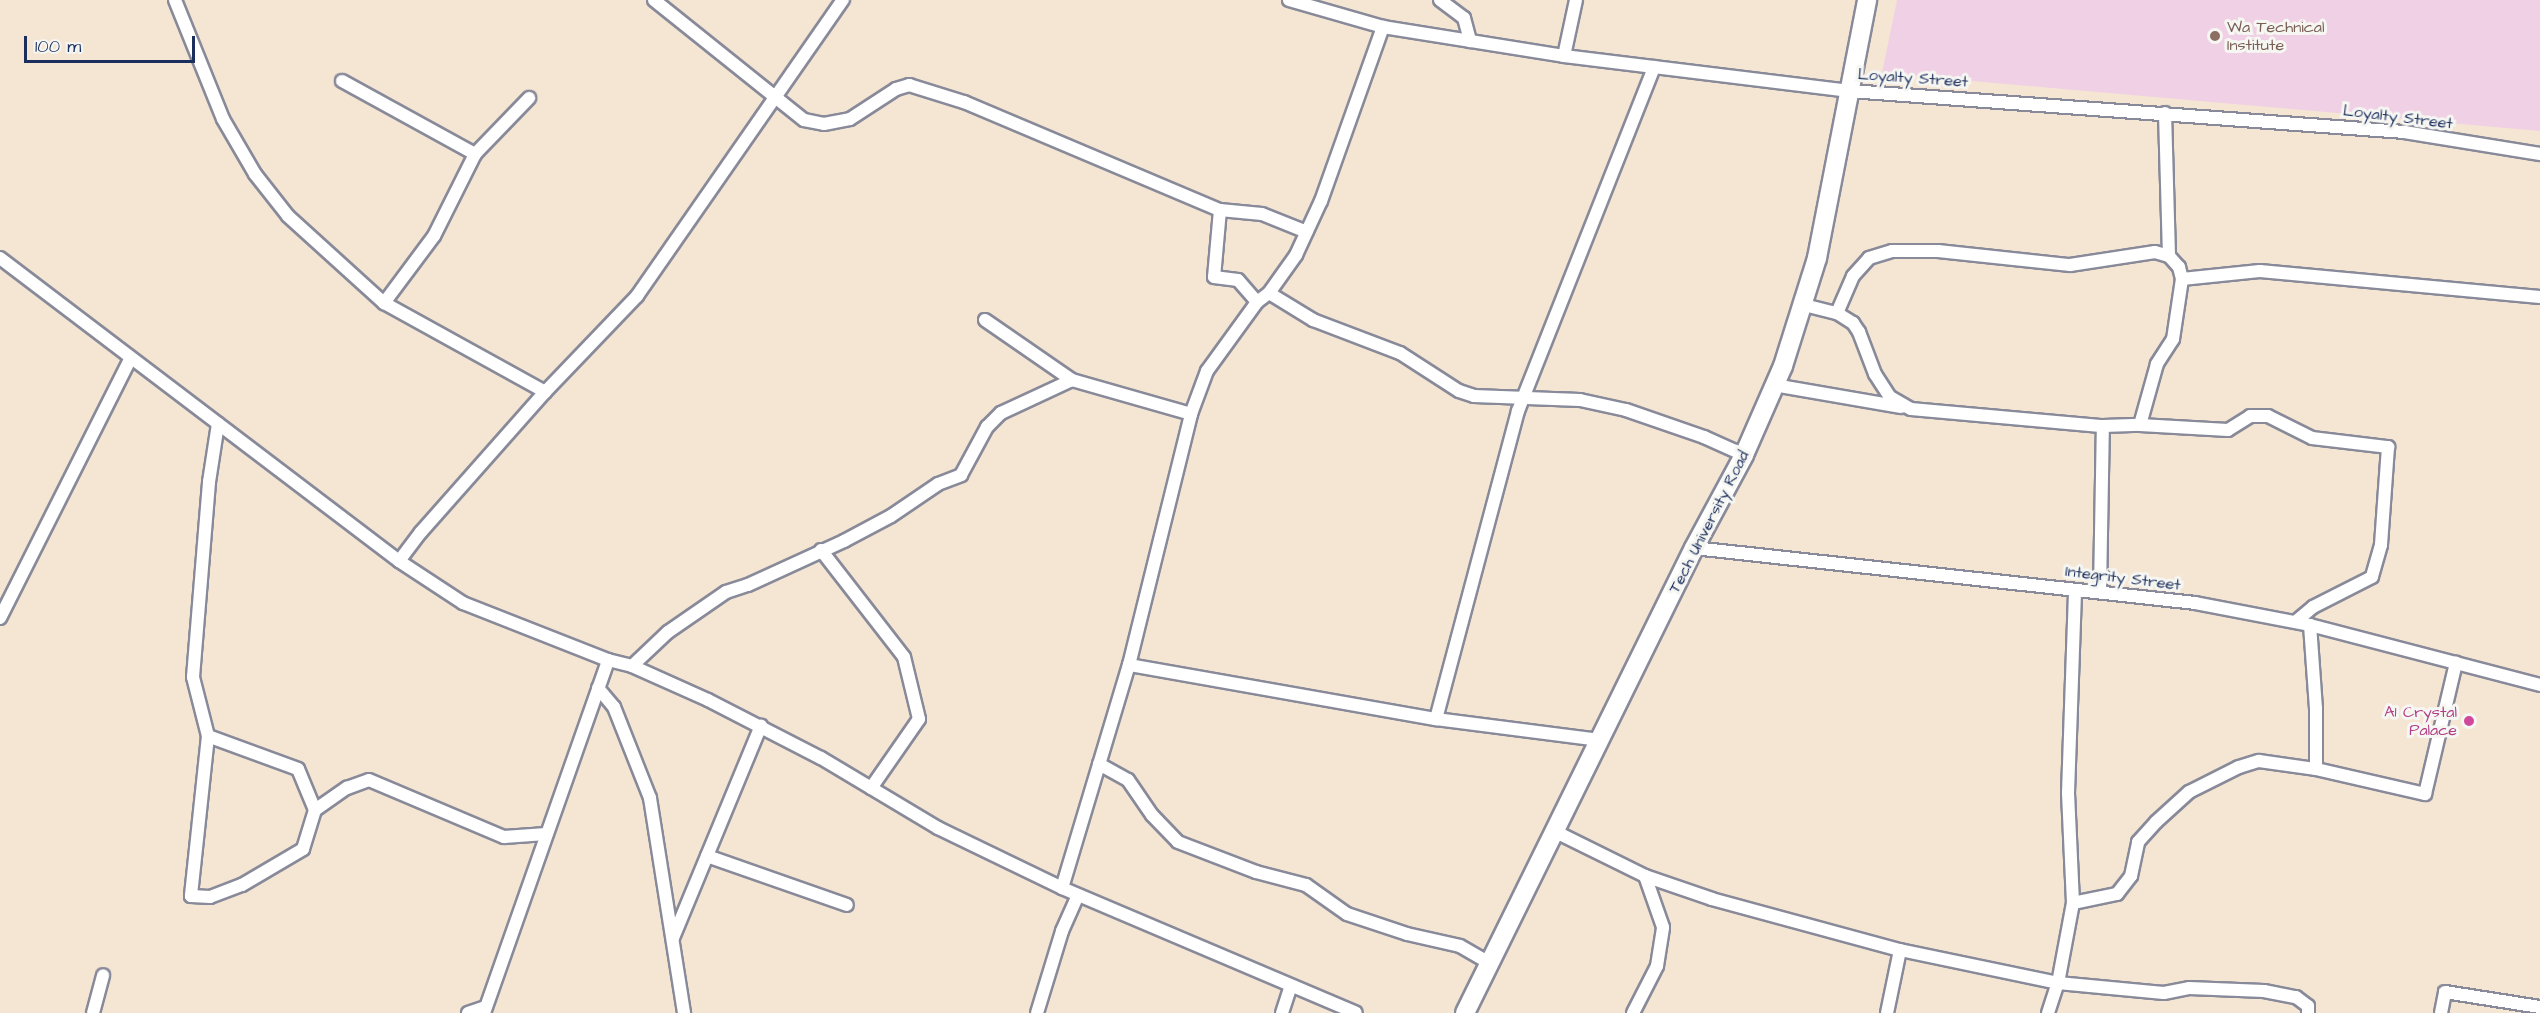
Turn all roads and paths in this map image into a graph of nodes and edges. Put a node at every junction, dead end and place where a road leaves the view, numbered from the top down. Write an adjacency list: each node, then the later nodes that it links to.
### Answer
1 (175, 0): 27 (street)
2 (654, 0): 14 (street)
3 (843, 0): 14 (street)
4 (1289, 0): 8 (street, Loyalty Street)
5 (1440, 0): 9 (street)
6 (1576, 0): 10 (street)
7 (1867, 0): 13 (street, Tech University Road)
8 (1383, 27): 9 (street, Loyalty Street); 20 (street)
9 (1470, 41): 10 (street, Loyalty Street)
10 (1564, 56): 11 (street, Loyalty Street)
11 (1654, 67): 13 (street, Loyalty Street); 35 (street)
12 (342, 81): 17 (street)
13 (1850, 91): 16 (street, Loyalty Street); 28 (street, Tech University Road)
14 (776, 97): 19 (street); 34 (street)
15 (529, 98): 17 (street)
16 (2165, 113): 18 (street, Loyalty Street); 21 (street)
17 (475, 154): 27 (street)
18 (2540, 154)
19 (1220, 210): 20 (street); 26 (street)
20 (1307, 232): 24 (street)
21 (2169, 256): 23 (street); 29 (street)
22 (0, 258): 31 (street)
23 (2182, 279): 25 (street); 39 (street)
24 (1269, 293): 26 (street); 35 (street)
25 (2540, 297)
26 (1257, 302): 37 (street)
27 (384, 303): 34 (street)
28 (1804, 305): 29 (street); 33 (street, Tech University Road)
29 (1837, 313): 36 (street)
30 (985, 320): 32 (street)
31 (131, 358): 38 (street); 47 (street)
32 (1072, 380): 37 (street); 43 (street)
33 (1774, 386): 36 (street); 41 (street, Tech University Road)
34 (545, 392): 44 (street)
35 (1524, 396): 41 (street); 56 (street)
36 (1911, 409): 40 (street)
37 (1191, 414): 52 (street)
38 (218, 424): 44 (street); 58 (street)
39 (2140, 424): 40 (street); 48 (street)
40 (2103, 426): 46 (street)
41 (1744, 455): 42 (street, Tech University Road)
42 (1694, 548): 45 (street, Integrity Street); 59 (street, Tech University Road)
43 (821, 550): 53 (street); 62 (street)
44 (399, 561): 50 (street)
45 (2075, 590): 46 (street, Integrity Street); 70 (street)
46 (2100, 591): 48 (street, Integrity Street)
47 (0, 618)
48 (2295, 622): 49 (street, Integrity Street)
49 (2310, 625): 51 (street, Integrity Street); 61 (street)
50 (608, 660): 53 (street); 55 (street)
51 (2456, 663): 54 (street, Integrity Street); 61 (street)
52 (1129, 665): 56 (street); 60 (street)
53 (632, 666): 57 (street)
54 (2540, 685)
55 (598, 688): 65 (street); 72 (street)
56 (1436, 718): 59 (street)
57 (761, 726): 62 (street); 66 (street)
58 (208, 736): 63 (street); 63 (street)
59 (1600, 740): 64 (street, Tech University Road)
60 (1099, 764): 68 (street); 74 (street)
61 (2316, 769): 70 (street)
62 (871, 788): 68 (street)
63 (315, 810): 65 (street)
64 (1554, 831): 67 (street); 74 (street, Tech University Road)
65 (546, 834): 79 (street)
66 (706, 856): 71 (street); 72 (street)
67 (1645, 876): 73 (street); 87 (street)
68 (1062, 888): 69 (street)
69 (1078, 895): 77 (street); 83 (street)
70 (2073, 903): 76 (street)
71 (847, 905)
72 (673, 938): 82 (street)
73 (1900, 950): 76 (street); 88 (street)
74 (1489, 963): 86 (street, Tech University Road)
75 (103, 975): 80 (street)
76 (2058, 983): 89 (street); 90 (street)
77 (1291, 986): 84 (street); 85 (street)
78 (2540, 1007): 91 (street)
79 (485, 1010): 81 (street)
80 (93, 1013)
81 (468, 1013)
82 (684, 1013)
83 (1037, 1013)
84 (1282, 1013)
85 (1356, 1013)
86 (1465, 1013)
87 (1633, 1013)
88 (1887, 1013)
89 (2048, 1013)
90 (2308, 1013)
91 (2441, 1013)

